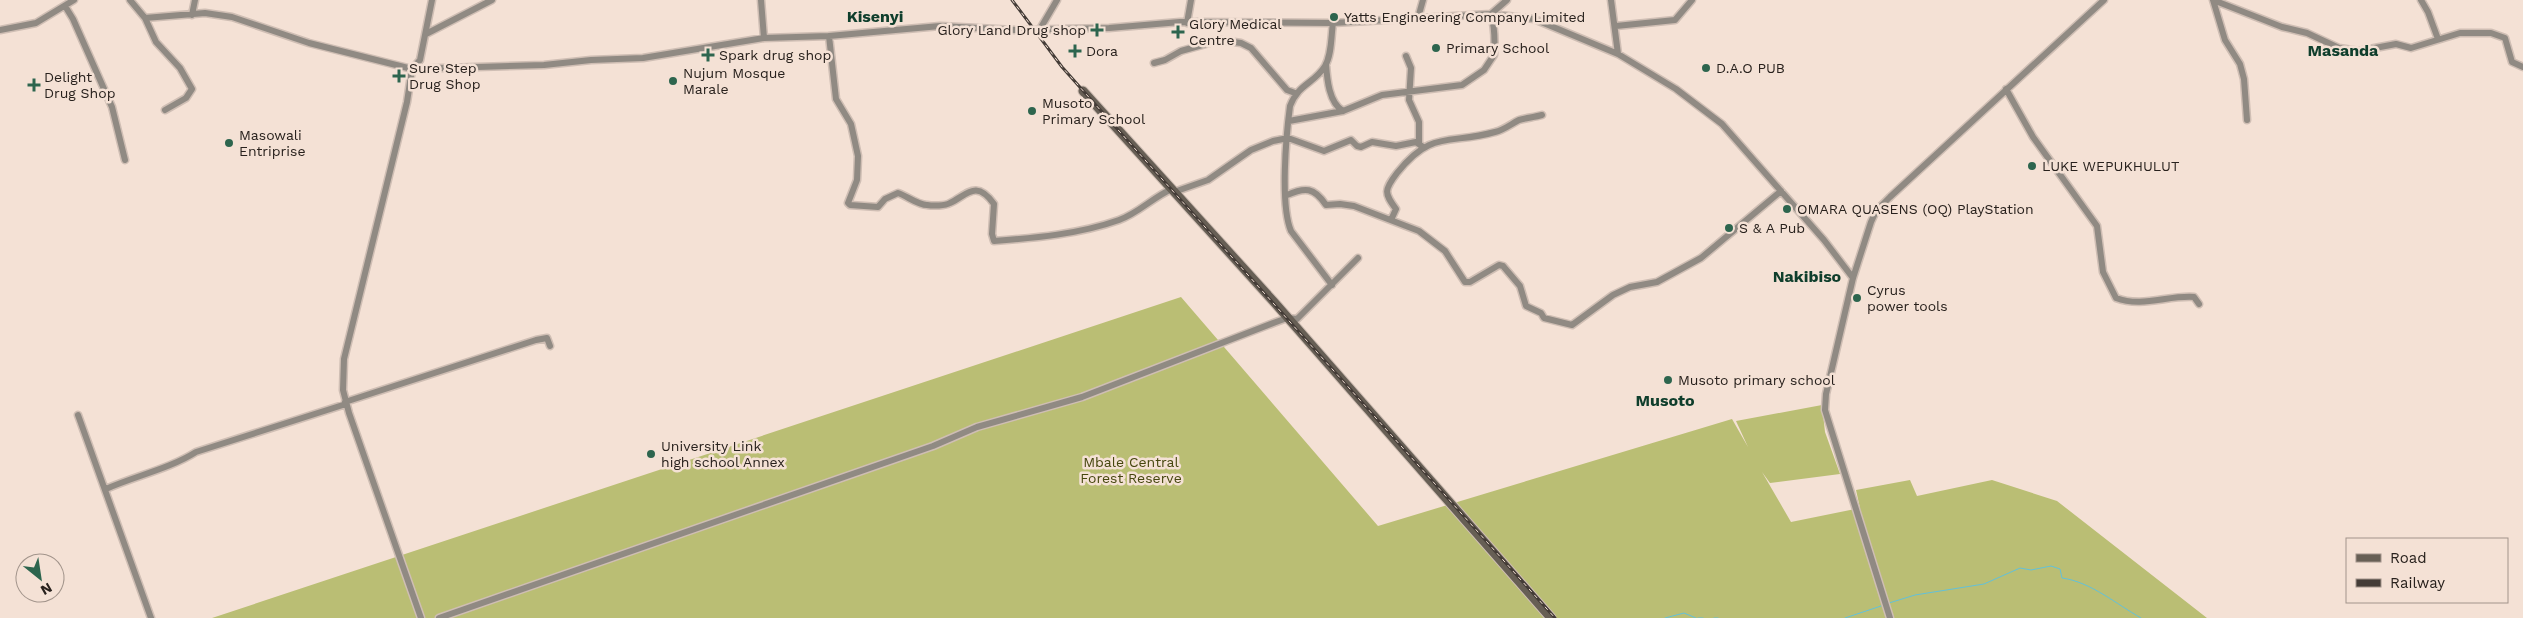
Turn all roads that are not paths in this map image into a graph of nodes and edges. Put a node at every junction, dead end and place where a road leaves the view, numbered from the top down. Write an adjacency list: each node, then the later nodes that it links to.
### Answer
1 (74, 0): 16 (street)
2 (130, 0): 19 (street)
3 (195, 0): 18 (street)
4 (432, 0): 26 (street)
5 (492, 0): 26 (street)
6 (761, 0): 28 (street)
7 (1057, 0): 24 (street)
8 (1191, 0): 21 (street)
9 (1423, 0): 20 (street)
10 (1507, 0): 17 (street)
11 (1611, 0): 23 (street)
12 (1692, 0): 23 (street)
13 (2104, 0): 36 (street)
14 (2213, 0): 29 (street); 44 (street)
15 (2421, 0): 29 (street)
16 (64, 6): 25 (street); 47 (street)
17 (1491, 14): 20 (street); 30 (street); 38 (street)
18 (192, 15): 19 (street); 35 (street)
19 (145, 18): 40 (street)
20 (1418, 18): 22 (street)
21 (1187, 23): 22 (street); 24 (street)
22 (1333, 23): 33 (street)
23 (1616, 26): 30 (street)
24 (1040, 29): 27 (street)
25 (0, 30)
26 (426, 34): 35 (street)
27 (829, 36): 28 (street); 48 (street)
28 (764, 38): 35 (street)
29 (2438, 39): 34 (street)
30 (1618, 54): 49 (street)
31 (1406, 56): 38 (street)
32 (1154, 63): 39 (street)
33 (1326, 64): 39 (street); 41 (street)
34 (2523, 67)
35 (412, 69): 58 (street)
36 (2006, 89): 53 (street); 55 (street)
37 (1083, 91): 48 (main road)
38 (1408, 92): 41 (street); 46 (street)
39 (1295, 93): 43 (street)
40 (164, 110)
41 (1343, 111): 43 (street)
42 (1542, 116): 46 (street)
43 (1289, 120): 45 (street)
44 (2247, 120)
45 (1288, 138): 46 (street); 48 (street); 50 (street)
46 (1421, 144): 51 (street)
47 (125, 160)
48 (1173, 191): 56 (main road)
49 (1780, 191): 51 (street); 53 (street)
50 (1287, 195): 51 (street); 54 (street)
51 (1391, 220)
52 (1358, 258): 54 (street)
53 (1853, 278): 65 (street)
54 (1332, 285): 56 (street)
55 (2199, 304)
56 (1287, 318): 63 (street); 64 (main road)
57 (550, 346): 58 (street)
58 (346, 403): 60 (street); 62 (street)
59 (78, 415): 60 (street)
60 (106, 489): 61 (street)
61 (151, 618)
62 (421, 618)
63 (440, 618)
64 (1551, 618)
65 (1890, 618)

